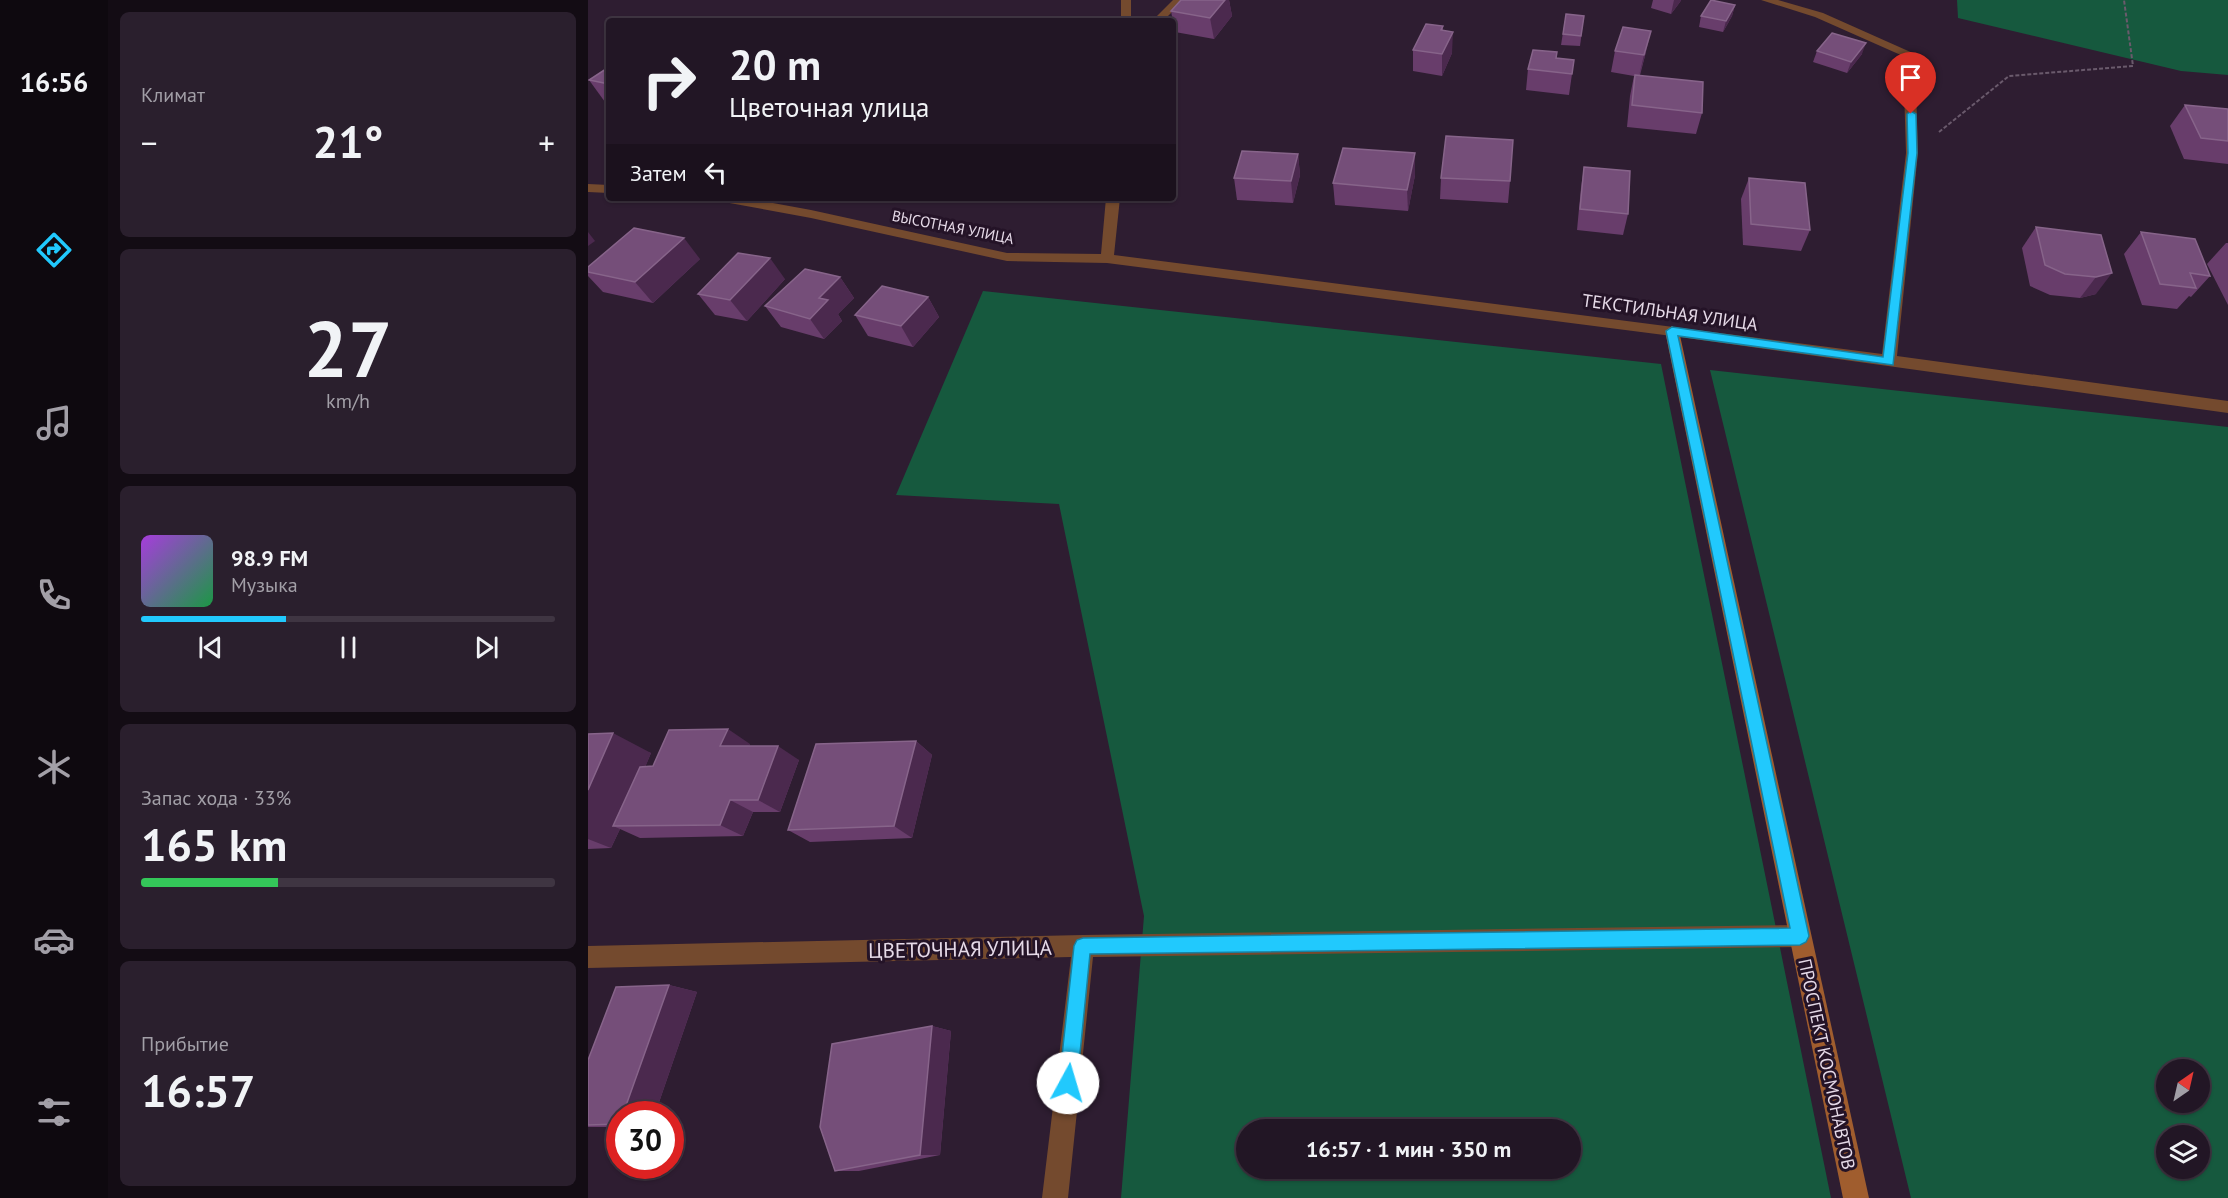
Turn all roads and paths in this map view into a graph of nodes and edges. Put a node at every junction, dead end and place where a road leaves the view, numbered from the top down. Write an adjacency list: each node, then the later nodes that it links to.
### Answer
1 (1126, 0): 5 (street)
2 (1179, 0): 6 (street)
3 (1766, 0): 7 (street)
4 (2124, 0): 7 (path)
5 (1126, 18)
6 (1160, 18)
7 (1912, 153): 14 (street)
8 (588, 188): 9 (street)
9 (606, 189)
10 (740, 201): 12 (street, ВЫСОТНАЯ УЛИЦА)
11 (1113, 201): 12 (street)
12 (1107, 259): 13 (street, ТЕКСТИЛЬНАЯ УЛИЦА)
13 (1672, 331): 14 (street, ТЕКСТИЛЬНАЯ УЛИЦА); 16 (street, ПРОСПЕКТ КОСМОНАВТОВ)
14 (1888, 362): 15 (street, ТЕКСТИЛЬНАЯ УЛИЦА)
15 (2228, 407)
16 (1800, 936): 17 (street, ЦВЕТОЧНАЯ УЛИЦА); 20 (street, ПРОСПЕКТ КОСМОНАВТОВ)
17 (1083, 946): 18 (street, ЦВЕТОЧНАЯ УЛИЦА); 19 (street)
18 (588, 957)
19 (1055, 1198)
20 (1856, 1198)

